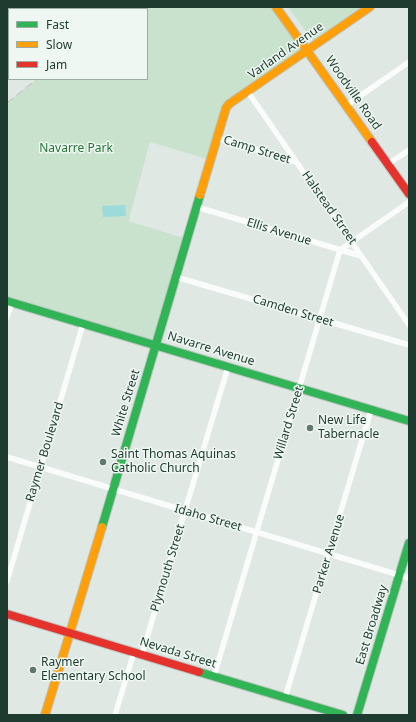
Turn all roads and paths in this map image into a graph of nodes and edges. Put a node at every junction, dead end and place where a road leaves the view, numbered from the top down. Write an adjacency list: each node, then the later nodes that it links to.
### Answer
1 (276, 7): 3 (street, Woodville Road)
2 (370, 7): 3 (street, Varland Avenue)
3 (308, 50): 5 (street, Varland Avenue); 7 (street, Woodville Road)
4 (409, 62): 7 (street)
5 (248, 92): 6 (street, Varland Avenue); 10 (street, Halstead Street)
6 (234, 101): 8 (street, White Street)
7 (347, 105): 11 (street, Woodville Road)
8 (217, 138): 10 (street, Camp Street); 14 (street, White Street)
9 (409, 150): 11 (street)
10 (296, 162): 15 (street, Halstead Street)
11 (388, 164): 12 (street, Woodville Road)
12 (409, 194)
13 (409, 202): 15 (street)
14 (197, 207): 16 (street, Ellis Avenue); 18 (street, White Street)
15 (352, 242): 16 (street); 17 (street, Halstead Street)
16 (340, 250): 17 (street, Ellis Avenue); 21 (street, Willard Street)
17 (362, 256): 23 (street, Halstead Street)
18 (176, 276): 21 (street, Camden Street); 24 (street, White Street)
19 (9, 301): 20 (street); 22 (street, Navarre Avenue)
20 (7, 317)
21 (320, 319): 25 (street, Camden Street); 27 (street, Willard Street)
22 (83, 324): 24 (street, Navarre Avenue); 31 (street, Raymer Boulevard)
23 (409, 325)
24 (156, 345): 26 (street, Navarre Avenue); 32 (street, White Street)
25 (409, 346)
26 (228, 367): 27 (street, Navarre Avenue); 33 (street, Plymouth Street)
27 (300, 388): 28 (street, Navarre Avenue); 34 (street, Willard Street)
28 (372, 410): 29 (street, Navarre Avenue); 36 (street, Parker Avenue)
29 (409, 421)
30 (7, 457): 31 (street, Idaho Street)
31 (41, 468): 32 (street, Idaho Street); 39 (street, Raymer Boulevard)
32 (113, 490): 33 (street, Idaho Street); 41 (street, White Street)
33 (184, 511): 34 (street, Idaho Street); 42 (street, Plymouth Street)
34 (257, 532): 36 (street, Idaho Street); 43 (street, Willard Street)
35 (409, 542): 37 (street, East Broadway)
36 (329, 554): 37 (street, Idaho Street); 44 (street, Parker Avenue)
37 (399, 575): 38 (street, Idaho Street); 48 (street, East Broadway)
38 (409, 578)
39 (7, 580)
40 (7, 614): 41 (street, Nevada Street)
41 (70, 633): 42 (street, Nevada Street); 45 (street, White Street)
42 (138, 653): 43 (street, Nevada Street); 46 (street, Plymouth Street)
43 (214, 676): 44 (street, Nevada Street)
44 (285, 698): 47 (street, Nevada Street)
45 (45, 715)
46 (115, 715)
47 (343, 715)
48 (357, 715)

